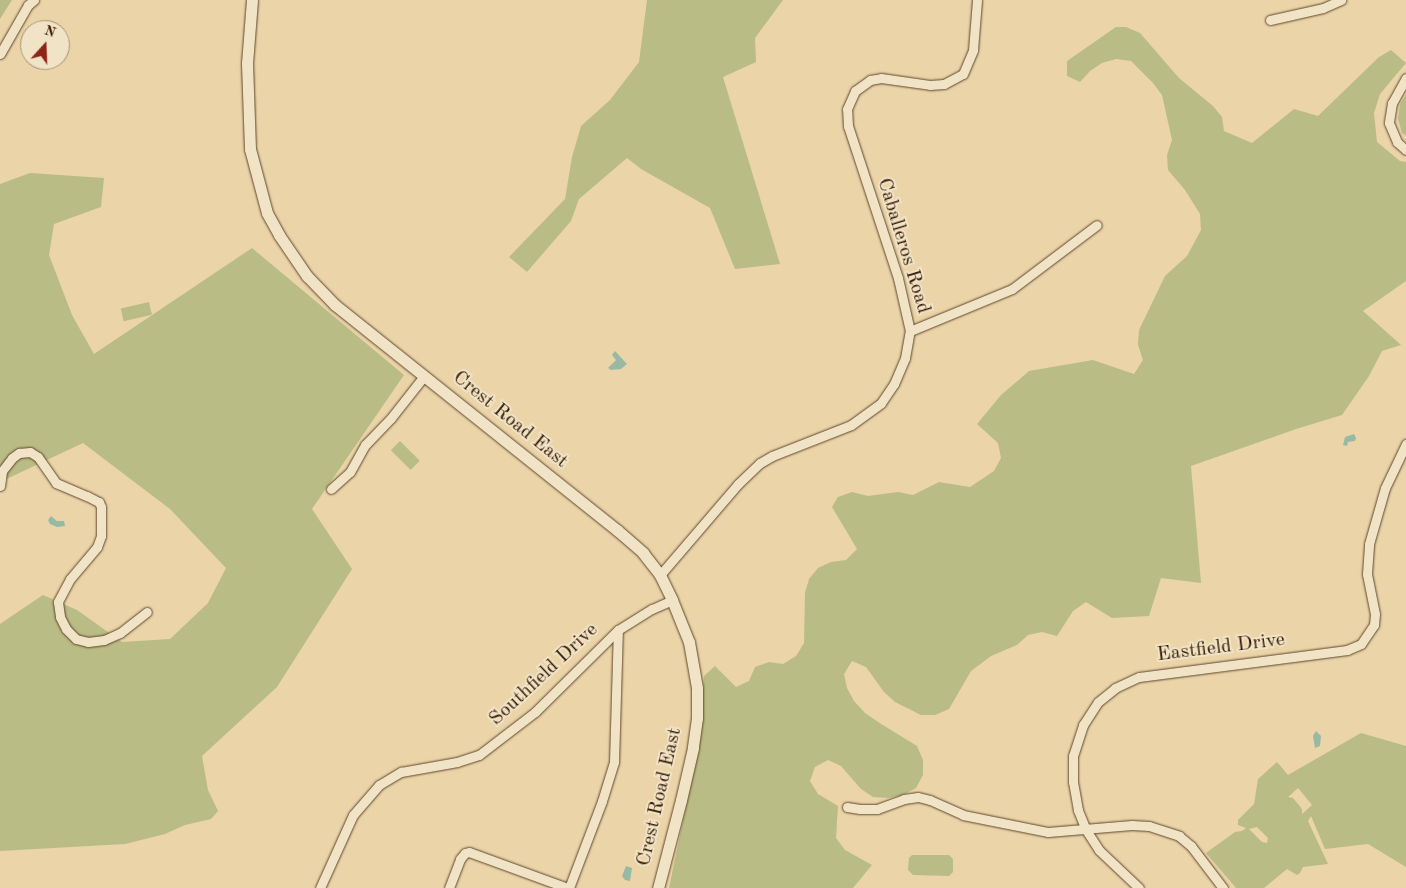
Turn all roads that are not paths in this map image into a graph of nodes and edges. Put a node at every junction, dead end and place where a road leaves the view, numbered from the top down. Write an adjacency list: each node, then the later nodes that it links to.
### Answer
1 (34, 0): 6 (street)
2 (252, 0): 11 (street, Crest Road East)
3 (977, 0): 10 (street, Caballeros Road)
4 (1341, 0): 5 (street)
5 (1270, 20)
6 (0, 54)
7 (1406, 78): 8 (street)
8 (1406, 150)
9 (1097, 225): 10 (street)
10 (910, 331): 15 (street, Caballeros Road)
11 (424, 376): 14 (street); 15 (street, Crest Road East)
12 (1405, 447): 20 (street, Eastfield Drive)
13 (0, 486): 17 (street)
14 (331, 489)
15 (660, 575): 16 (street, Crest Road East)
16 (672, 600): 18 (street, Southfield Drive); 24 (street, Crest Road East)
17 (147, 612)
18 (618, 630): 21 (street, Southfield Drive); 23 (street)
19 (847, 806): 20 (street)
20 (1086, 830): 25 (street, Eastfield Drive); 26 (street)
21 (320, 888)
22 (448, 888): 23 (street)
23 (569, 888)
24 (658, 888)
25 (1139, 888)
26 (1223, 888)

